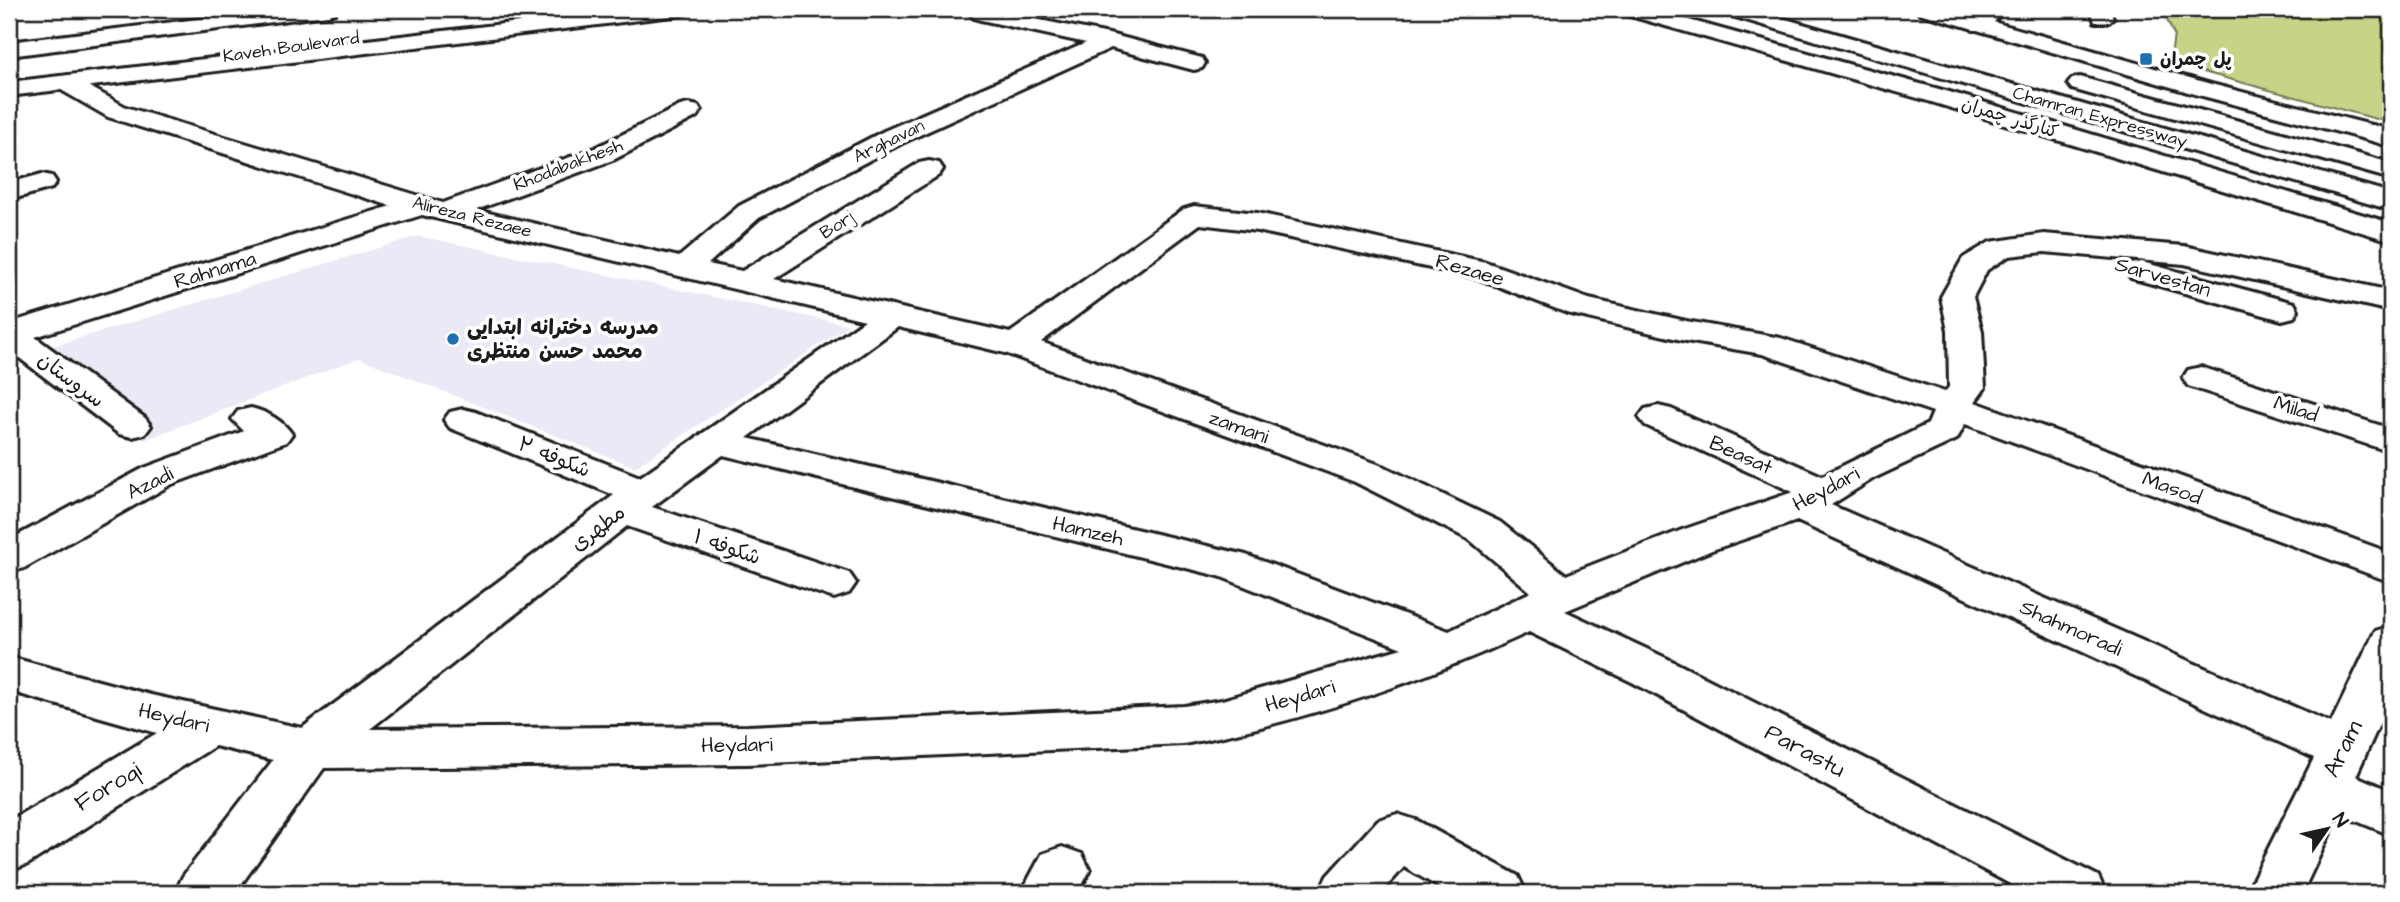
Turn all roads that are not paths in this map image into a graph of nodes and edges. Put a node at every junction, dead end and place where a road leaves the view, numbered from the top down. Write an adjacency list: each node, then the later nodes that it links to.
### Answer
1 (264, 9): 13 (main road)
2 (328, 9): 13 (main road, Kaveh Boulevard)
3 (574, 9): 15 (main road, Kaveh Boulevard)
4 (665, 9): 11 (main road)
5 (681, 9): 11 (main road)
6 (1627, 9): 27 (main road, کنارگذر چمران)
7 (1729, 9): 25 (main road, Chamran Expressway)
8 (1926, 9): 10 (main road)
9 (981, 14): 12 (main road)
10 (1981, 17): 20 (main road)
11 (605, 18): 15 (main road)
12 (1109, 41): 14 (main road); 29 (main road, Arghavan)
13 (9, 48)
14 (1194, 63)
15 (105, 76): 17 (main road, Kaveh Boulevard)
16 (2062, 79): 22 (main road, Chamran Expressway)
17 (64, 82): 18 (main road, Kaveh Boulevard); 26 (main road, Alireza Rezaee)
18 (9, 89)
19 (689, 111): 26 (main road, Khodabakhesh)
20 (2385, 137)
21 (929, 169): 30 (main road, Borj)
22 (2391, 171)
23 (42, 182): 24 (main road)
24 (9, 192)
25 (2391, 202)
26 (432, 209): 29 (main road, Alireza Rezaee); 34 (main road, Rahnama)
27 (2391, 232)
28 (2044, 243): 31 (main road, Heydari); 32 (main road, Sarvestan); 37 (main road, Heydari)
29 (685, 268): 30 (main road, Alireza Rezaee)
30 (746, 283): 33 (main road, Alireza Rezaee)
31 (2391, 301)
32 (2281, 310)
33 (892, 316): 35 (main road, zamani); 43 (main road, مطهری)
34 (9, 334): 41 (main road, سروستان)
35 (1016, 345): 37 (main road, Rezaee); 49 (main road, zamani)
36 (2202, 378): 42 (main road, Milad)
37 (1953, 407): 44 (main road, Heydari); 47 (main road, Masod)
38 (1658, 417): 44 (main road, Beasat)
39 (251, 419): 46 (main road, Azadi)
40 (463, 420): 45 (main road, شکوفه ۲)
41 (132, 426)
42 (2391, 441)
43 (716, 442): 45 (main road, مطهری); 51 (main road, Hamzeh)
44 (1812, 499): 49 (main road, Heydari); 55 (main road, Shahmoradi)
45 (633, 502): 48 (main road, شکوفه ۱); 54 (main road, مطهری)
46 (9, 558)
47 (2391, 568)
48 (834, 583)
49 (1545, 604): 51 (main road, Heydari); 61 (main road, Parastu)
50 (2391, 642): 55 (main road, Aram)
51 (1450, 649): 54 (main road, Heydari)
52 (17, 683): 53 (main road, Heydari)
53 (208, 726): 54 (main road, Heydari); 57 (main road, Foroqi)
54 (310, 749): 58 (main road, مطهری)
55 (2334, 768): 56 (main road, Shahmoradi); 62 (main road, Aram)
56 (2391, 814)
57 (9, 848)
58 (203, 893)
59 (1348, 893): 60 (main road)
60 (1498, 893)
61 (2078, 893)
62 (2274, 893)

